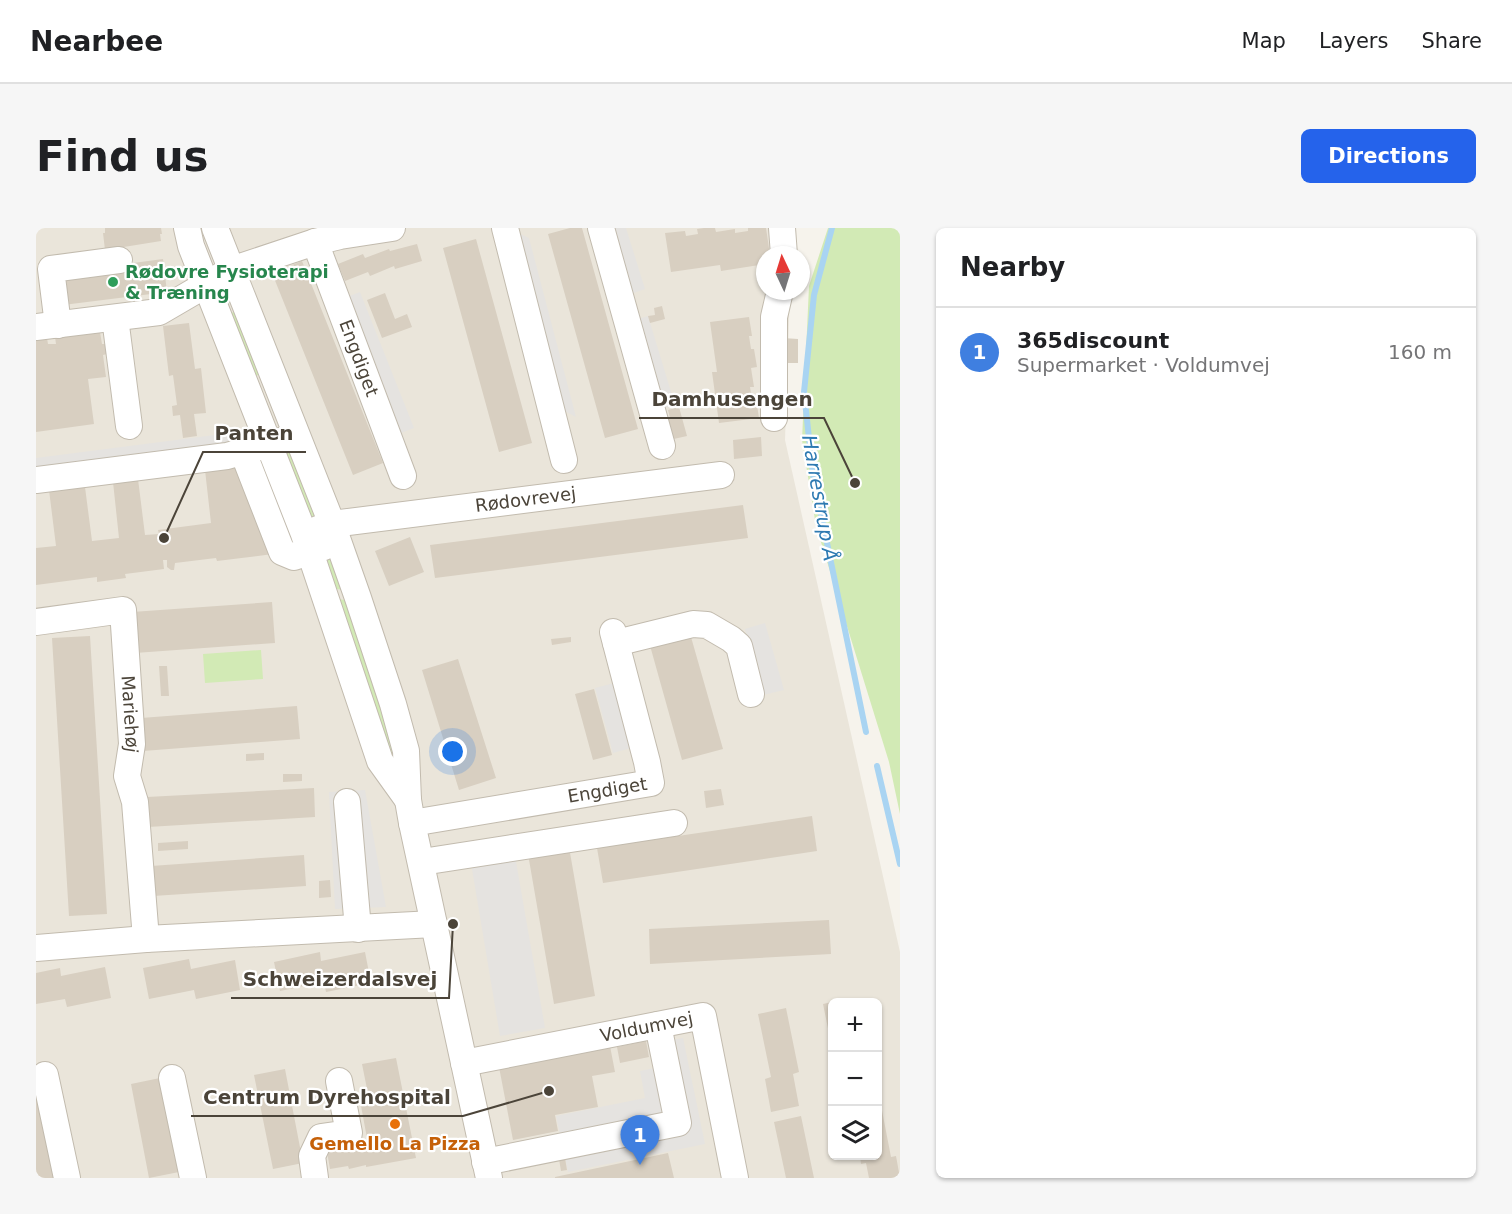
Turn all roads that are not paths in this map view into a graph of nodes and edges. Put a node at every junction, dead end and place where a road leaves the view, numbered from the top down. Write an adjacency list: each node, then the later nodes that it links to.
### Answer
1 (187, 228): 11 (street)
2 (215, 228): 10 (street)
3 (392, 228): 7 (street)
4 (505, 228): 21 (street)
5 (601, 228): 19 (street)
6 (782, 228): 8 (street)
7 (315, 242): 10 (street); 23 (street, Engdiget)
8 (783, 246)
9 (119, 260): 14 (street)
10 (231, 270): 11 (street); 17 (street)
11 (207, 284): 13 (street); 18 (street)
12 (778, 300): 15 (street)
13 (115, 318): 14 (street); 16 (street)
14 (47, 326)
15 (774, 418)
16 (129, 426)
17 (297, 436): 18 (street); 25 (street)
18 (269, 444): 20 (street); 26 (street)
19 (662, 446)
20 (243, 452): 24 (street); 26 (street)
21 (564, 460)
22 (721, 475): 25 (street, Rødovrevej)
23 (403, 476)
24 (36, 480)
25 (335, 533): 26 (street, Rødovrevej); 30 (street)
26 (307, 543): 30 (street)
27 (36, 621): 35 (street, Mariehøj)
28 (752, 694): 30 (street, Engdiget)
29 (347, 802): 34 (street)
30 (410, 812): 32 (street)
31 (674, 823): 32 (street)
32 (422, 862): 33 (street)
33 (434, 924): 34 (street); 38 (street)
34 (358, 929): 35 (street)
35 (146, 939): 36 (street)
36 (36, 948)
37 (658, 1025): 38 (street, Voldumvej); 42 (street); 46 (street, Voldumvej)
38 (464, 1063): 42 (street)
39 (45, 1075): 43 (street)
40 (172, 1078): 44 (street)
41 (339, 1081): 45 (street)
42 (487, 1170)
43 (67, 1178)
44 (193, 1178)
45 (315, 1178)
46 (735, 1178)

